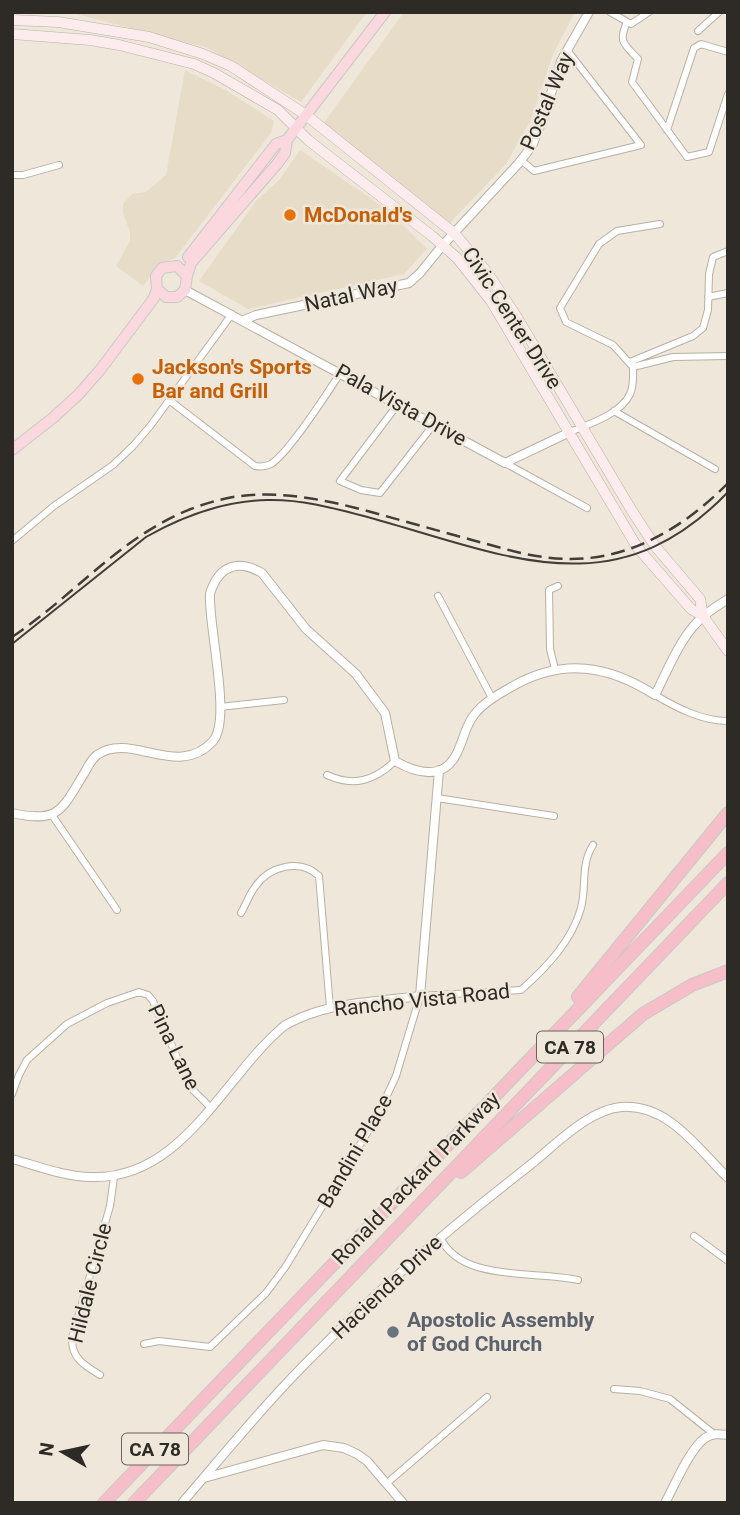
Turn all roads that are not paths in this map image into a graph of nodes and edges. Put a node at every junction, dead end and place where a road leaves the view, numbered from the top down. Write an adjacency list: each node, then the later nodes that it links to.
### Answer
1 (385, 12): 15 (main road)
2 (589, 12): 12 (street, Postal Way)
3 (610, 12): 8 (street)
4 (649, 12): 8 (street)
5 (719, 12): 9 (street)
6 (59, 18): 7 (main road, Civic Center Drive); 11 (main road); 15 (main road, Civic Center Drive)
7 (12, 20)
8 (627, 22): 17 (street)
9 (698, 31)
10 (12, 34): 11 (main road, Civic Center Drive)
11 (24, 34): 16 (main road, Civic Center Drive)
12 (568, 50): 19 (street, Postal Way); 19 (street)
13 (728, 52): 17 (street)
14 (728, 94): 17 (street)
15 (306, 115): 16 (main road); 23 (main road, Civic Center Drive)
16 (295, 128): 18 (main road); 24 (main road, Civic Center Drive)
17 (667, 130)
18 (287, 140): 26 (main road); 27 (main road)
19 (522, 160): 23 (street, Postal Way)
20 (59, 166): 21 (street)
21 (12, 175)
22 (660, 224): 36 (street)
23 (454, 233): 24 (street, Postal Way); 42 (main road, Civic Center Drive)
24 (442, 246): 34 (street, Natal Way); 43 (main road, Civic Center Drive)
25 (728, 251): 31 (street)
26 (177, 266): 27 (main road); 28 (main road)
27 (187, 276): 29 (main road)
28 (157, 289): 32 (main road); 44 (main road)
29 (185, 290): 32 (main road); 33 (street, Pala Vista Drive)
30 (728, 293): 31 (street)
31 (708, 297): 36 (street)
32 (169, 298): 45 (main road)
33 (232, 314): 34 (street, Pala Vista Drive); 38 (street)
34 (244, 320): 37 (street, Pala Vista Drive)
35 (728, 356): 36 (street)
36 (631, 364): 40 (street)
37 (341, 372): 38 (street); 39 (street, Pala Vista Drive)
38 (169, 400): 49 (street)
39 (398, 404): 41 (street, Pala Vista Drive); 41 (street)
40 (614, 411): 42 (street); 47 (street)
41 (434, 424): 46 (street, Pala Vista Drive)
42 (581, 427): 43 (street); 53 (main road, Civic Center Drive)
43 (570, 432): 46 (street); 53 (main road, Civic Center Drive)
44 (12, 450)
45 (12, 459)
46 (505, 463): 48 (street, Pala Vista Drive)
47 (715, 469)
48 (587, 508)
49 (12, 541)
50 (558, 586): 55 (street)
51 (438, 596): 57 (street)
52 (728, 599): 53 (street)
53 (703, 616): 54 (main road, Civic Center Drive); 56 (street)
54 (728, 651)
55 (555, 669): 56 (street); 57 (street)
56 (655, 695): 60 (street)
57 (492, 698): 62 (street)
58 (284, 700): 59 (street)
59 (220, 708): 61 (street); 67 (street)
60 (728, 721)
61 (395, 761): 62 (street); 63 (street)
62 (439, 769): 64 (street, Bandini Place)
63 (327, 775)
64 (437, 798): 68 (street); 75 (street, Bandini Place)
65 (12, 813): 67 (street)
66 (728, 813): 77 (highway)
67 (52, 815): 72 (street)
68 (554, 816)
69 (593, 845): 75 (street, Rancho Vista Road)
70 (728, 853): 77 (highway, Ronald Packard Parkway / CA 78)
71 (728, 883): 83 (highway, Ronald Packard Parkway / CA 78)
72 (117, 911)
73 (241, 913): 76 (street)
74 (728, 971): 83 (highway)
75 (420, 996): 76 (street, Rancho Vista Road); 88 (street, Bandini Place)
76 (330, 1008): 79 (street, Rancho Vista Road)
77 (508, 1081): 97 (highway, Ronald Packard Parkway / CA 78)
78 (12, 1094): 79 (street, Pina Lane)
79 (210, 1107): 81 (street, Rancho Vista Road)
80 (12, 1159): 81 (street, Rancho Vista Road)
81 (114, 1177): 89 (street, Hildale Circle)
82 (728, 1178): 85 (street, Hacienda Drive)
83 (413, 1213): 94 (highway, Ronald Packard Parkway / CA 78)
84 (694, 1236): 86 (street)
85 (440, 1237): 87 (street); 95 (street, Hacienda Drive)
86 (728, 1261)
87 (578, 1280)
88 (144, 1344)
89 (100, 1375)
90 (614, 1389): 92 (street)
91 (487, 1397): 96 (street)
92 (714, 1434): 93 (street); 103 (street)
93 (728, 1434)
94 (190, 1445): 99 (highway, Ronald Packard Parkway / CA 78); 100 (highway)
95 (204, 1478): 96 (street); 101 (street, Hacienda Drive)
96 (387, 1483): 102 (street)
97 (108, 1499): 98 (highway, Ronald Packard Parkway)
98 (99, 1503)
99 (134, 1503)
100 (144, 1503)
101 (182, 1503)
102 (403, 1503)
103 (665, 1503)

